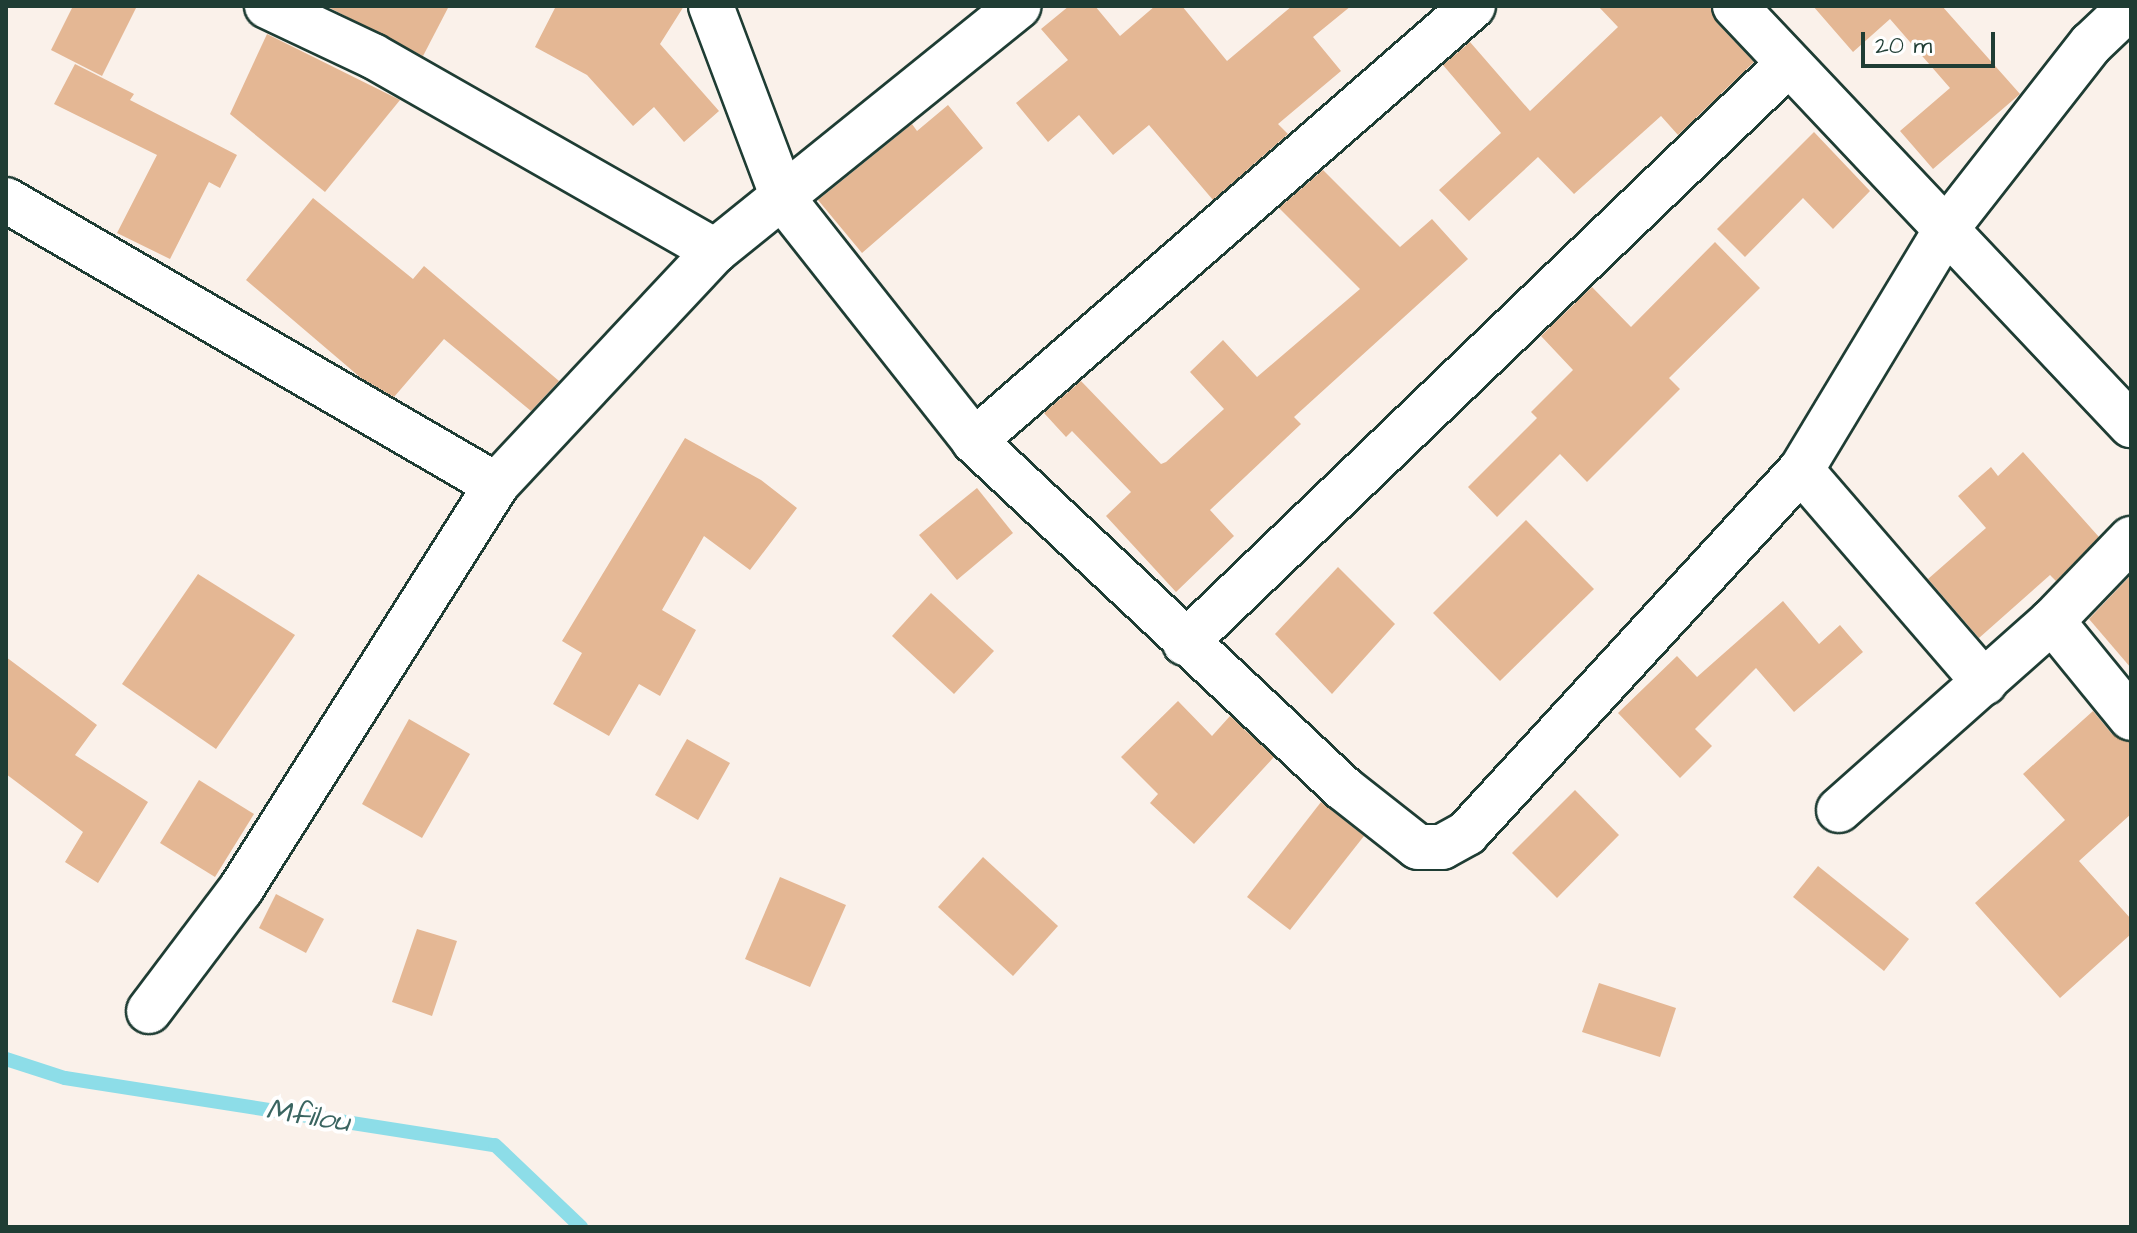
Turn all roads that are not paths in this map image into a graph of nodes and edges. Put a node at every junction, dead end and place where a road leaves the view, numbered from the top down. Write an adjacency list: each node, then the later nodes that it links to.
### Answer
1 (267, 6): 11 (street)
2 (711, 6): 9 (street)
3 (1019, 6): 9 (street)
4 (1473, 6): 13 (street)
5 (1735, 6): 7 (street)
6 (2131, 6): 10 (street)
7 (1787, 65): 10 (street); 18 (street)
8 (6, 200): 15 (street)
9 (784, 200): 11 (street); 13 (street)
10 (1947, 228): 12 (street); 14 (street)
11 (715, 251): 15 (street)
12 (2131, 425)
13 (974, 441): 18 (street)
14 (1801, 470): 18 (street); 19 (street)
15 (496, 485): 22 (street)
16 (2131, 539): 17 (street)
17 (2052, 621): 19 (street); 20 (street)
18 (1185, 643)
19 (1985, 683): 21 (street)
20 (2131, 718)
21 (1839, 810)
22 (149, 1011)

